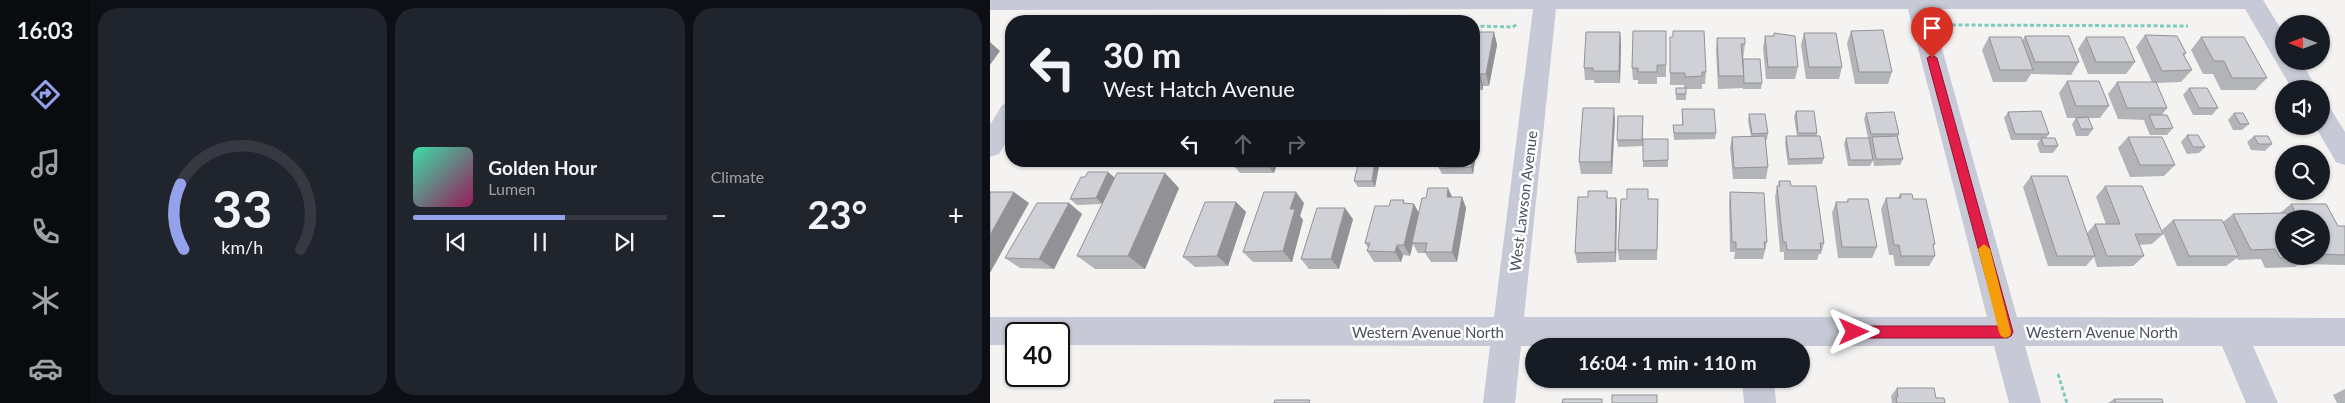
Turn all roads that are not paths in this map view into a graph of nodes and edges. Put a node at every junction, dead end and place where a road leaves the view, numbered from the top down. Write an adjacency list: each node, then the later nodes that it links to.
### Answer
1 (1836, 0): 3 (street); 4 (street)
2 (1414, 1): 3 (street); 7 (street)
3 (1546, 1): 14 (street, West Lawson Avenue)
4 (1917, 1): 5 (street); 15 (street)
5 (2251, 1): 8 (street)
6 (990, 2): 7 (street)
7 (1074, 8)
8 (2275, 40)
9 (1005, 121): 11 (street)
10 (2330, 130): 12 (street)
11 (992, 141)
12 (2345, 154)
13 (990, 331): 14 (street, Western Avenue North)
14 (1508, 332): 18 (street, Western Avenue North); 21 (street, West Lawson Avenue)
15 (2007, 332): 16 (street, Western Avenue North); 19 (street, Western Avenue North); 23 (street)
16 (2231, 332): 17 (street, Western Avenue North); 24 (street)
17 (2345, 332)
18 (1720, 338)
19 (1791, 338)
20 (1759, 388): 22 (street)
21 (1499, 403)
22 (1760, 403)
23 (2025, 403)
24 (2262, 403)

